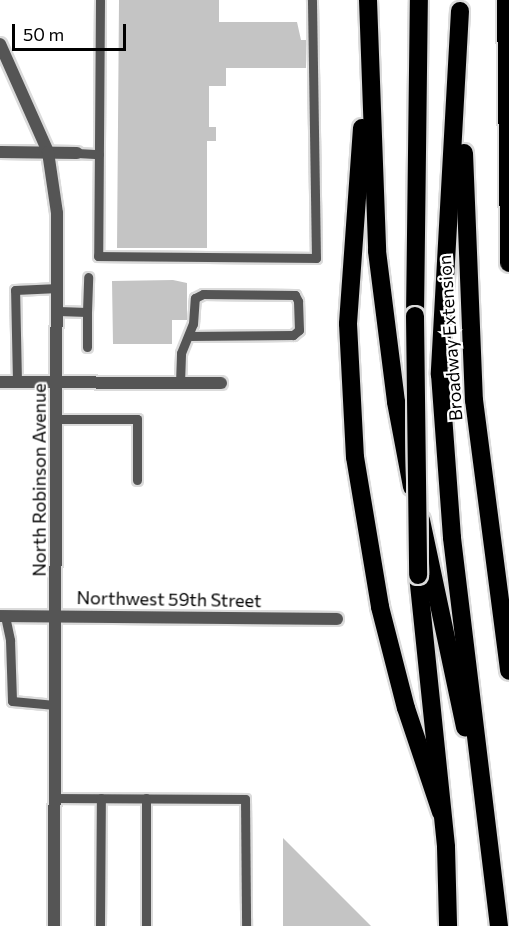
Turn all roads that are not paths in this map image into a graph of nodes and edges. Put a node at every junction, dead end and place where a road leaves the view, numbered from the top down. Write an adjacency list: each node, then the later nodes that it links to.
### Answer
1 (100, 0): 14 (lane)
2 (312, 0): 14 (lane)
3 (368, 0): 9 (highway)
4 (419, 0): 37 (highway, bridge)
5 (506, 0): 8 (highway)
6 (460, 5): 32 (highway, Broadway Extension); 38 (highway)
7 (0, 44): 12 (street, North Robinson Avenue)
8 (506, 50): 10 (highway); 15 (highway)
9 (368, 51): 37 (highway); 38 (highway)
10 (509, 71)
11 (0, 152): 12 (street)
12 (48, 152): 13 (street); 17 (street, North Robinson Avenue)
13 (77, 153): 14 (lane)
14 (99, 154)
15 (509, 263)
16 (88, 277): 19 (lane)
17 (57, 288): 18 (street, North Robinson Avenue); 23 (lane)
18 (57, 311): 19 (lane); 24 (street, North Robinson Avenue)
19 (87, 312): 21 (lane)
20 (190, 336): 20 (lane); 25 (lane)
21 (87, 348)
22 (0, 382): 23 (street)
23 (17, 382): 24 (street)
24 (57, 382): 25 (street); 27 (street, North Robinson Avenue)
25 (180, 383): 26 (street)
26 (221, 383)
27 (57, 419): 28 (lane); 30 (street, North Robinson Avenue)
28 (137, 480)
29 (2, 616): 30 (street, Northwest 59th Street); 33 (lane)
30 (56, 616): 31 (street, Northwest 59th Street); 33 (street, North Robinson Avenue)
31 (337, 620)
32 (509, 671)
33 (55, 705): 34 (street, North Robinson Avenue)
34 (55, 798): 35 (lane); 39 (street, North Robinson Avenue)
35 (101, 798): 36 (lane); 40 (lane)
36 (146, 798): 41 (lane); 42 (lane)
37 (441, 812): 43 (highway)
38 (488, 819): 44 (highway)
39 (54, 926)
40 (100, 926)
41 (146, 926)
42 (246, 926)
43 (448, 926)
44 (499, 926)

